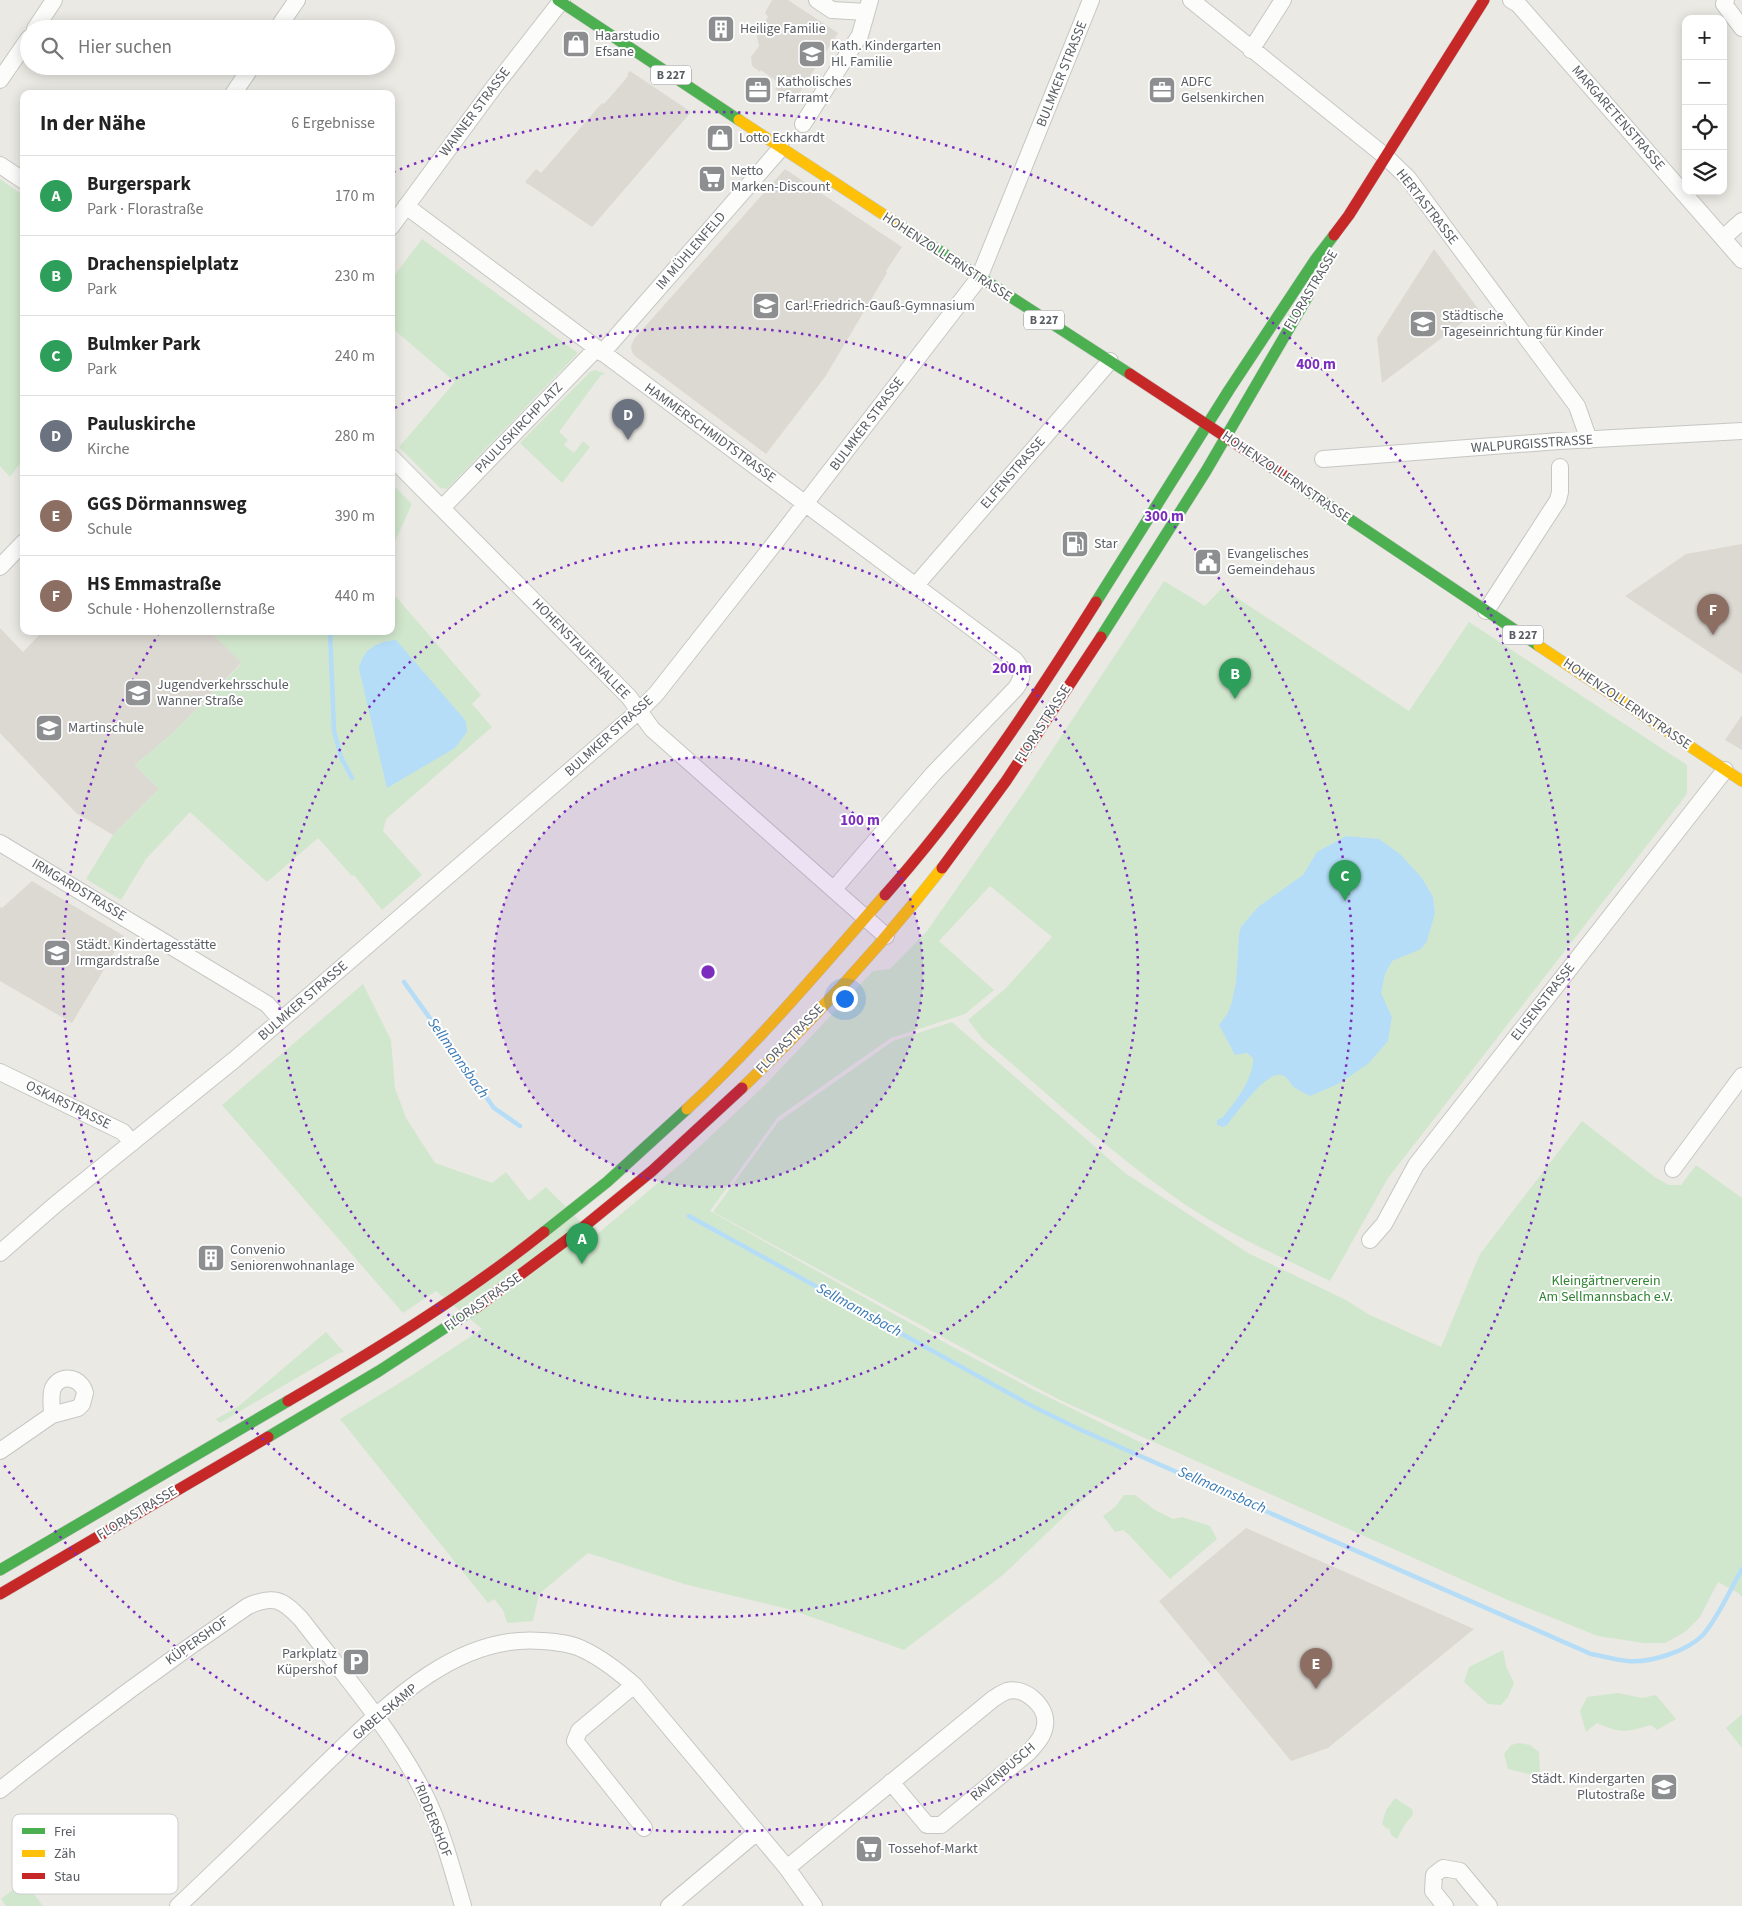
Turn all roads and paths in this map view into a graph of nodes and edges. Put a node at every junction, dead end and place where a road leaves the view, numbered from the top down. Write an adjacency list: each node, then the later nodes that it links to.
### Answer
1 (54, 0): 12 (street)
2 (297, 0): 13 (street)
3 (560, 0): 21 (main road, HOHENZOLLERNSTRASSE / B 227); 25 (street, WANNER STRASSE)
4 (816, 0): 11 (street)
5 (1091, 0): 32 (street, BULMKER STRASSE)
6 (1191, 0): 15 (street, HERTASTRASSE)
7 (1283, 0): 15 (street)
8 (1484, 0): 22 (main road, FLORASTRASSE)
9 (1511, 0): 29 (street, MARGARETENSTRASSE)
10 (1726, 0): 14 (street)
11 (868, 6): 20 (street)
12 (41, 20)
13 (283, 20)
14 (1742, 28)
15 (1251, 50): 22 (street, HERTASTRASSE)
16 (20, 51): 18 (street)
17 (246, 75): 19 (street)
18 (0, 80)
19 (236, 90)
20 (803, 124)
21 (781, 148): 32 (main road, HOHENZOLLERNSTRASSE / B 227); 34 (street, IM MÜHLENFELD)
22 (1385, 156): 26 (main road, FLORASTRASSE); 39 (street, HERTASTRASSE)
23 (0, 165): 24 (street)
24 (20, 178)
25 (406, 206): 27 (street, WANNER STRASSE); 34 (street, HAMMERSCHMIDTSTRASSE)
26 (1349, 215): 30 (main road, FLORASTRASSE); 36 (main road, FLORASTRASSE)
27 (395, 221)
28 (1742, 221): 29 (street)
29 (1723, 238): 31 (street, MARGARETENSTRASSE)
30 (1330, 259)
31 (1742, 260)
32 (979, 278): 35 (main road, HOHENZOLLERNSTRASSE / B 227); 43 (street, BULMKER STRASSE)
33 (1316, 283): 38 (main road, FLORASTRASSE)
34 (599, 351): 43 (street, HAMMERSCHMIDTSTRASSE); 44 (street, PAULUSKIRCHPLATZ)
35 (1110, 361): 36 (main road, HOHENZOLLERNSTRASSE / B 227); 47 (street, ELFENSTRASSE)
36 (1207, 425): 38 (main road, HOHENZOLLERNSTRASSE / B 227); 54 (main road, FLORASTRASSE)
37 (1742, 431): 39 (street, WALPURGISSTRASSE)
38 (1226, 437): 48 (main road, HOHENZOLLERNSTRASSE / B 227); 55 (main road, FLORASTRASSE)
39 (1589, 440): 40 (street, WALPURGISSTRASSE)
40 (1323, 459)
41 (395, 461): 44 (street, HOHENSTAUFENALLEE)
42 (1560, 467): 48 (street)
43 (806, 504): 47 (street, HAMMERSCHMIDTSTRASSE); 49 (street, BULMKER STRASSE)
44 (442, 508): 49 (street, HOHENSTAUFENALLEE)
45 (20, 546): 46 (street)
46 (0, 567)
47 (916, 585): 53 (street, HAMMERSCHMIDTSTRASSE)
48 (1486, 611): 50 (main road, HOHENZOLLERNSTRASSE / B 227)
49 (639, 711): 53 (street, HOHENSTAUFENALLEE); 56 (street, BULMKER STRASSE)
50 (1725, 770): 51 (main road, HOHENZOLLERNSTRASSE / B 227); 61 (street, ELISENSTRASSE)
51 (1742, 781)
52 (0, 843): 56 (street, IRMGARDSTRASSE)
53 (834, 889): 54 (street, HOHENSTAUFENALLEE)
54 (866, 918): 55 (street, HOHENSTAUFENALLEE); 65 (main road, FLORASTRASSE)
55 (886, 936): 66 (main road, FLORASTRASSE)
56 (281, 1020): 59 (street, BULMKER STRASSE)
57 (0, 1072): 59 (street, OSKARSTRASSE)
58 (1742, 1076): 60 (street)
59 (132, 1142): 62 (street, BULMKER STRASSE)
60 (1673, 1169)
61 (1370, 1240)
62 (0, 1253)
63 (52, 1415): 64 (street)
64 (0, 1451)
65 (0, 1570)
66 (0, 1594)
67 (634, 1685): 68 (street, GABELSKAMP); 71 (street); 72 (street, GABELSKAMP)
68 (376, 1717): 70 (street, KÜPERSHOF); 74 (street, GABELSKAMP); 75 (street, RIDDERSHOF)
69 (891, 1782): 69 (street, RAVENBUSCH); 73 (street, RAVENBUSCH)
70 (0, 1790)
71 (644, 1828)
72 (758, 1832): 73 (street, GABELSKAMP); 76 (street)
73 (787, 1868): 77 (street, GABELSKAMP)
74 (183, 1904)
75 (463, 1906)
76 (670, 1906)
77 (814, 1906)
78 (1445, 1906): 79 (street)
79 (1489, 1906)

